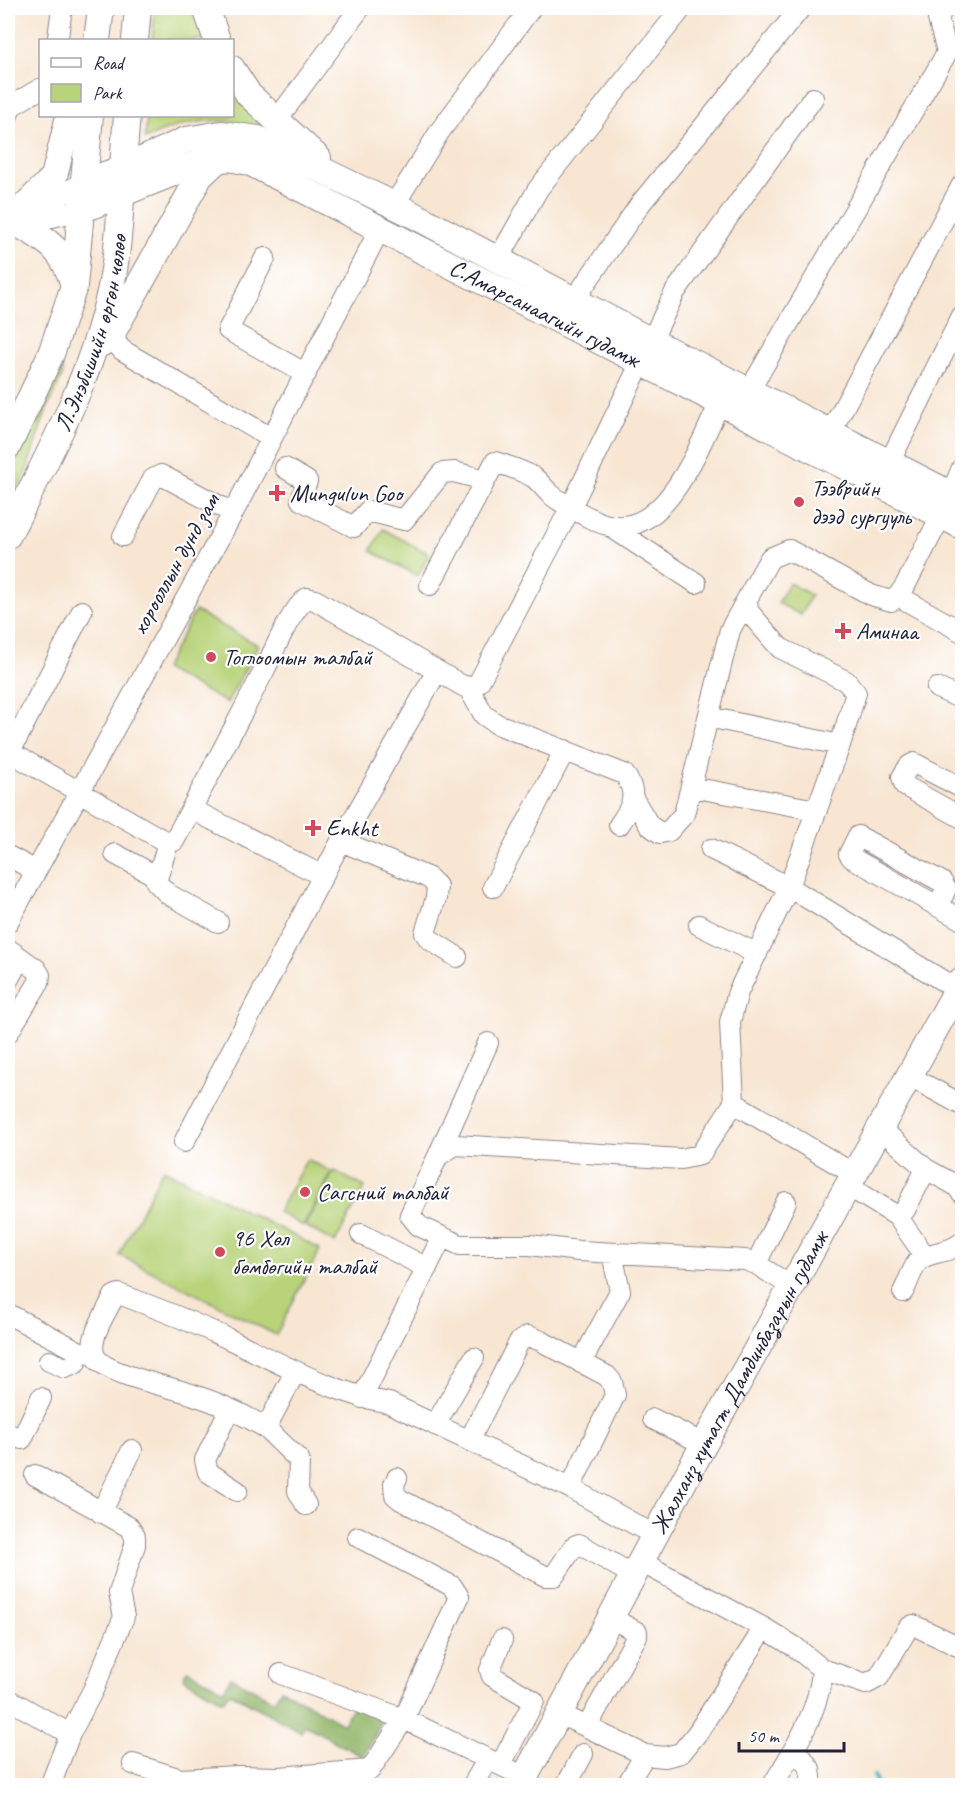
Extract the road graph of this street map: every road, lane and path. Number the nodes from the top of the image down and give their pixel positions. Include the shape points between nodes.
1 (62, 8) edge
2 (100, 8) edge
3 (138, 8) edge
4 (207, 8) edge
5 (360, 8) edge
6 (531, 8) edge
7 (682, 8) edge
8 (943, 8) edge
9 (799, 10) dead end
10 (58, 37) dead end
11 (97, 39) edge
12 (135, 39) edge
13 (217, 39) edge
14 (234, 72) edge
15 (39, 90) edge
16 (813, 98) dead end
17 (8, 115) edge
18 (69, 117) edge
19 (90, 117) edge
20 (127, 117) edge
21 (276, 122) junction
22 (217, 160) junction
23 (122, 169) junction
24 (84, 182) junction
25 (349, 183) junction
26 (963, 185) edge
27 (120, 196) junction
28 (394, 205) junction
29 (81, 210) junction
30 (13, 215) edge
31 (381, 227) junction
32 (265, 258) dead end
33 (498, 260) junction
34 (74, 286) junction
35 (574, 300) junction
36 (963, 316) edge
37 (115, 328) junction
38 (645, 352) junction
39 (51, 354) junction
40 (92, 358) junction
41 (306, 374) junction
42 (749, 391) junction
43 (720, 403) junction
44 (830, 433) junction
45 (271, 438) junction
46 (8, 446) edge
47 (889, 463) junction
48 (285, 468) dead end
49 (963, 468) edge
50 (484, 480) junction
51 (571, 507) junction
52 (954, 509) edge
53 (233, 513) junction
54 (610, 527) junction
55 (8, 535) edge
56 (123, 536) dead end
57 (696, 583) dead end
58 (430, 585) dead end
59 (898, 596) junction
60 (747, 599) junction
61 (82, 611) dead end
62 (963, 632) edge
63 (437, 671) junction
64 (468, 687) junction
65 (936, 687) dead end
66 (963, 699) edge
67 (708, 717) junction
68 (840, 745) junction
69 (565, 750) junction
70 (8, 753) edge
71 (690, 787) junction
72 (963, 788) edge
73 (80, 791) junction
74 (633, 798) junction
75 (191, 809) junction
76 (817, 810) junction
77 (963, 818) edge
78 (619, 825) dead end
79 (341, 841) junction
80 (168, 843) junction
81 (711, 849) dead end
82 (115, 854) dead end
83 (8, 856) edge
84 (36, 871) junction
85 (156, 876) junction
86 (323, 876) junction
87 (493, 887) dead end
88 (789, 887) junction
89 (938, 906) junction
90 (963, 920) edge
91 (8, 922) edge
92 (218, 922) dead end
93 (699, 925) dead end
94 (14, 953) edge
95 (757, 954) junction
96 (457, 957) dead end
97 (8, 980) edge
98 (960, 985) edge
99 (8, 1034) edge
100 (488, 1043) dead end
101 (909, 1076) junction
102 (734, 1103) junction
103 (963, 1105) edge
104 (880, 1128) junction
105 (183, 1142) dead end
106 (438, 1156) junction
107 (926, 1169) junction
108 (851, 1180) junction
109 (960, 1186) edge
110 (786, 1202) dead end
111 (897, 1216) junction
112 (361, 1234) dead end
113 (442, 1237) junction
114 (963, 1242) edge
115 (612, 1253) junction
116 (925, 1256) junction
117 (756, 1264) junction
118 (427, 1268) junction
119 (791, 1287) junction
120 (903, 1292) dead end
121 (8, 1314) edge
122 (474, 1358) dead end
123 (49, 1362) dead end
124 (581, 1362) junction
125 (295, 1372) junction
126 (40, 1398) dead end
127 (362, 1398) junction
128 (229, 1410) junction
129 (653, 1419) dead end
130 (435, 1425) junction
131 (267, 1428) junction
132 (8, 1434) edge
133 (469, 1441) junction
134 (704, 1444) junction
135 (132, 1450) dead end
136 (35, 1475) dead end
137 (397, 1478) dead end
138 (570, 1488) junction
139 (237, 1491) dead end
140 (306, 1505) dead end
141 (101, 1513) junction
142 (654, 1535) junction
143 (358, 1537) dead end
144 (637, 1568) junction
145 (611, 1618) junction
146 (764, 1628) junction
147 (502, 1640) dead end
148 (963, 1648) edge
149 (822, 1669) junction
150 (281, 1674) dead end
151 (8, 1699) edge
152 (560, 1714) junction
153 (404, 1719) junction
154 (587, 1727) junction
155 (70, 1734) junction
156 (795, 1748) junction
157 (583, 1754) dead end
158 (645, 1755) junction
159 (494, 1762) junction
160 (133, 1764) dead end
161 (523, 1781) edge
162 (50, 1785) edge
163 (472, 1785) edge
164 (566, 1785) edge
165 (626, 1785) edge
166 (772, 1785) edge
167 (812, 1785) edge

1 - 10 street
2 - 11 main road
3 - 12 main road
4 - 13 main road
5 - 21 street
6 - 28 street via 440,130
7 - 33 street via 538,189
8 - 42 street via 938,19 945,56
9 - 35 street via 642,203
14 - 21 main road via 249,95
15 - 17 street via 10,106
16 - 38 street via 675,292
18 - 30 main road via 54,177
19 - 24 main road, Л.Энэбишийн өргөн чөлөө
20 - 23 main road, Л.Энэбишийн өргөн чөлөө
21 - 25 main road
22 - 27 main road, С.Амарсанаагийн гудамж via 198,163
22 - 31 main road, С.Амарсанаагийн гудамж via 249,162
22 - 37 main road via 200,176
23 - 24 main road
23 - 25 main road via 186,140 221,134 258,139
23 - 27 main road, Л.Энэбишийн өргөн чөлөө
24 - 29 main road, Л.Энэбишийн өргөн чөлөө
24 - 30 street
25 - 28 main road, С.Амарсанаагийн гудамж
26 - 44 street
27 - 29 main road, С.Амарсанаагийн гудамж
27 - 40 main road, Л.Энэбишийн өргөн чөлөө via 110,290
28 - 33 main road, С.Амарсанаагийн гудамж
29 - 30 street via 48,218
29 - 34 main road, Л.Энэбишийн өргөн чөлөө
30 - 34 main road via 60,253
31 - 38 main road, С.Амарсанаагийн гудамж
31 - 41 street, хорооллын дунд зам
32 - 41 street via 228,330
33 - 35 main road, С.Амарсанаагийн гудамж
34 - 39 main road, Л.Энэбишийн өргөн чөлөө
35 - 38 main road, С.Амарсанаагийн гудамж
36 - 47 street
37 - 40 main road
37 - 45 street via 116,343 122,350
38 - 42 main road, С.Амарсанаагийн гудамж
38 - 43 main road, С.Амарсанаагийн гудамж
38 - 51 street
39 - 40 main road via 70,352
39 - 46 main road, Л.Энэбишийн өргөн чөлөө
40 - 55 main road, Л.Энэбишийн өргөн чөлөө
41 - 45 street, хорооллын дунд зам
42 - 44 main road, С.Амарсанаагийн гудамж
43 - 52 main road, С.Амарсанаагийн гудамж
43 - 54 street via 686,475 670,496 642,521 625,528
44 - 47 main road, С.Амарсанаагийн гудамж
45 - 53 street, хорооллын дунд зам
47 - 52 main road, С.Амарсанаагийн гудамж
48 - 50 street via 307,481 301,500 354,527 368,511 404,520 442,473
49 - 52 street
50 - 51 street via 495,462 534,478
50 - 58 street
51 - 54 street
51 - 64 street via 479,681
52 - 59 street
53 - 56 street via 161,475 153,479
53 - 73 street, хорооллын дунд зам
54 - 57 street
59 - 60 street via 891,601 882,600 786,550 770,558
59 - 62 street
60 - 67 street via 730,630
60 - 68 street via 750,614 775,643 854,689 855,699
61 - 70 street
63 - 64 street
63 - 75 street via 308,598 281,637
63 - 79 street
64 - 69 street via 484,715 497,724
65 - 66 street
67 - 68 street
67 - 71 street
68 - 76 street
69 - 74 street via 624,774 632,785
69 - 87 street
70 - 73 street
71 - 74 street via 684,814 669,831 660,834 649,825
71 - 76 street
72 - 77 street via 915,764 902,777 905,786
73 - 80 street
73 - 84 street, хорооллын дунд зам
74 - 78 street
75 - 80 street via 174,841
75 - 86 street
76 - 88 street
79 - 86 street
79 - 96 street via 429,878 437,886 425,933
80 - 85 street
81 - 88 street
82 - 85 street
83 - 84 street
84 - 91 street, хорооллын дунд зам
85 - 92 street via 160,888
86 - 105 street
88 - 95 street
88 - 98 street
89 - 89 street via 946,889 942,882 858,836 854,840 849,854 852,858
89 - 90 street
93 - 95 street
94 - 97 street
94 - 99 street via 40,975
95 - 102 street via 738,992 730,1022
98 - 101 main road, Жалханз хутагт Дамдинбазарын гудамж
100 - 106 street
101 - 103 street
101 - 104 main road, Жалханз хутагт Дамдинбазарын гудамж
102 - 106 street via 700,1155 681,1159 455,1145
102 - 108 street
104 - 107 street
104 - 108 main road, Жалханз хутагт Дамдинбазарын гудамж
106 - 113 street via 410,1215 419,1226
107 - 109 street
107 - 111 street via 905,1210
108 - 111 street
108 - 119 main road, Жалханз хутагт Дамдинбазарын гудамж
110 - 117 street
111 - 116 street
112 - 118 street
113 - 115 street via 460,1245 530,1245
113 - 118 street
114 - 116 street via 955,1249
115 - 117 street via 745,1260
115 - 124 street via 620,1291
116 - 120 street via 917,1262
117 - 119 street
118 - 127 street
119 - 134 main road, Жалханз хутагт Дамдинбазарын гудамж
121 - 123 street via 80,1352 75,1364 65,1368
122 - 130 street
124 - 133 street via 528,1336 519,1342
124 - 138 street via 607,1376 615,1395
125 - 127 street
125 - 128 street via 145,1304 119,1294 114,1296 93,1342 99,1362 148,1384 190,1393
125 - 131 street
126 - 132 street via 22,1439
127 - 130 street via 389,1403
128 - 131 street
128 - 139 street via 205,1460 208,1472
129 - 134 street
130 - 133 street
131 - 140 street via 299,1460 298,1491
133 - 138 street
134 - 142 main road, Жалханз хутагт Дамдинбазарын гудамж
135 - 141 street
136 - 141 street
137 - 144 street via 395,1495 401,1500 545,1576 554,1576 579,1544
138 - 142 street
141 - 155 street via 129,1527 135,1545 119,1593 124,1617
142 - 144 main road, Жалханз хутагт Дамдинбазарын гудамж
143 - 153 street via 452,1586 459,1597
144 - 145 main road, Жалханз хутагт Дамдинбазарын гудамж
144 - 146 street
145 - 152 main road, Жалханз хутагт Дамдинбазарын гудамж
145 - 154 street via 637,1632 637,1636
146 - 149 street
146 - 158 street via 681,1753 665,1757
147 - 159 street via 490,1670 492,1676 534,1701
148 - 149 street via 913,1625 879,1677 866,1684
149 - 156 street via 821,1689
150 - 153 street
151 - 155 street
152 - 154 street
152 - 161 main road, Жалханз хутагт Дамдинбазарын гудамж
153 - 159 street
153 - 160 street via 370,1770 181,1779
154 - 158 street
155 - 162 street
156 - 166 street
156 - 167 street via 810,1769
157 - 164 street
158 - 165 street
159 - 161 street
159 - 163 street

